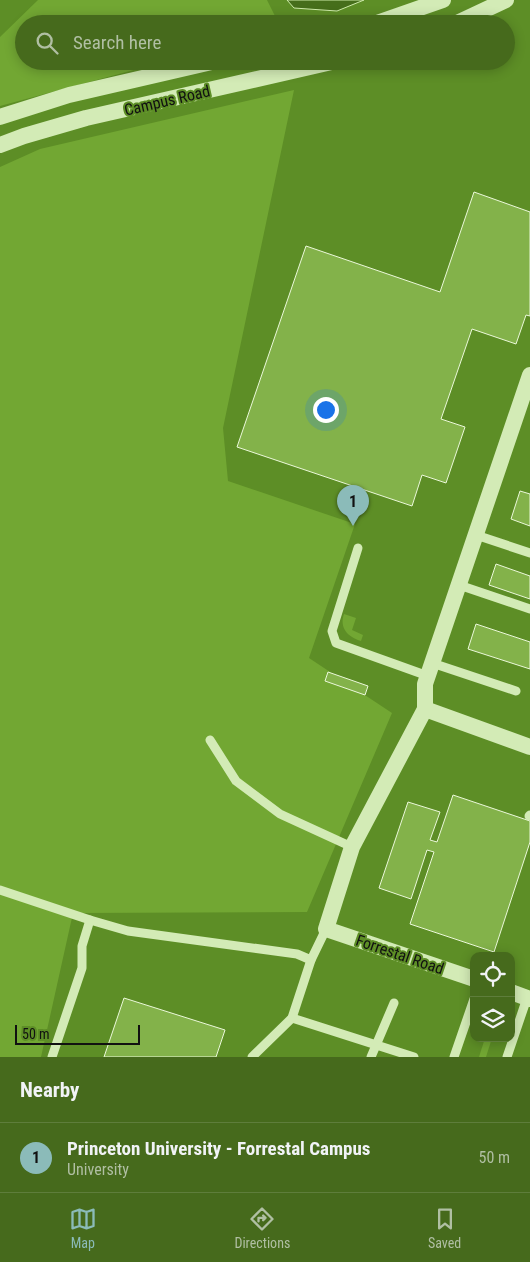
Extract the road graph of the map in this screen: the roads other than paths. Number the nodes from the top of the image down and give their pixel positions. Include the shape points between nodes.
1 (443, 0) edge
2 (506, 0) edge
3 (400, 15) edge
4 (474, 15) edge
5 (177, 70) edge
6 (297, 70) edge
7 (0, 117) edge
8 (0, 145) edge
9 (530, 375) edge
10 (476, 535) junction
11 (358, 548) dead end
12 (530, 554) edge
13 (459, 585) junction
14 (530, 609) edge
15 (430, 669) junction
16 (516, 691) dead end
17 (425, 709) junction
18 (210, 740) dead end
19 (530, 747) edge
20 (352, 847) junction
21 (0, 890) edge
22 (90, 920) junction
23 (326, 929) junction
24 (310, 960) junction
25 (470, 978) edge
26 (515, 993) edge
27 (529, 998) edge
28 (394, 1003) dead end
29 (470, 1011) edge
30 (292, 1018) junction
31 (376, 1045) junction
32 (52, 1057) edge
33 (252, 1057) edge
34 (371, 1057) edge
35 (414, 1057) edge
36 (454, 1057) edge
37 (507, 1057) edge

1 - 3 street
2 - 4 street
5 - 7 street, Campus Road via 69,95
6 - 8 street, Campus Road via 86,118
9 - 10 street
10 - 12 lane
10 - 13 street
11 - 15 lane via 332,631 336,643
13 - 14 lane
13 - 15 street
15 - 16 lane
15 - 17 street via 425,684
17 - 19 street
17 - 20 street
18 - 20 lane via 243,787 280,814
20 - 23 street
21 - 22 lane
22 - 24 lane via 128,931 297,954
22 - 32 lane via 82,946 82,968
23 - 24 lane
23 - 25 street, Forrestal Road
24 - 30 lane
26 - 27 street
27 - 37 lane
28 - 31 lane
29 - 36 lane
30 - 31 lane
30 - 33 lane
31 - 34 lane
31 - 35 lane

